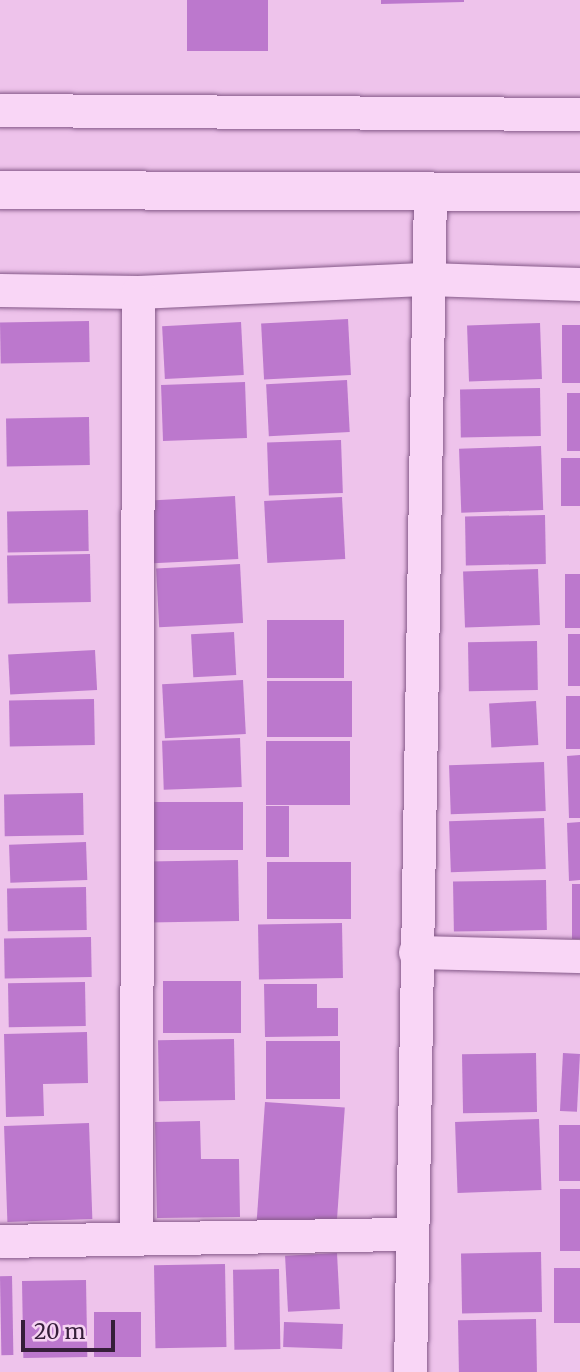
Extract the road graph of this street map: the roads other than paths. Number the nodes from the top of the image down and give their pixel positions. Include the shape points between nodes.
1 (0, 110) edge
2 (580, 114) edge
3 (0, 190) edge
4 (430, 192) junction
5 (580, 192) edge
6 (428, 278) junction
7 (580, 284) edge
8 (0, 290) edge
9 (138, 292) junction
10 (415, 952) junction
11 (580, 956) edge
12 (410, 1234) junction
13 (136, 1236) junction
14 (0, 1241) edge
15 (410, 1372) edge

1 - 2 street
3 - 4 street
4 - 5 street
4 - 6 street
6 - 7 street
6 - 9 street
6 - 10 street
8 - 9 street
9 - 13 street
10 - 11 street
10 - 12 street
12 - 13 street
12 - 15 street
13 - 14 street

